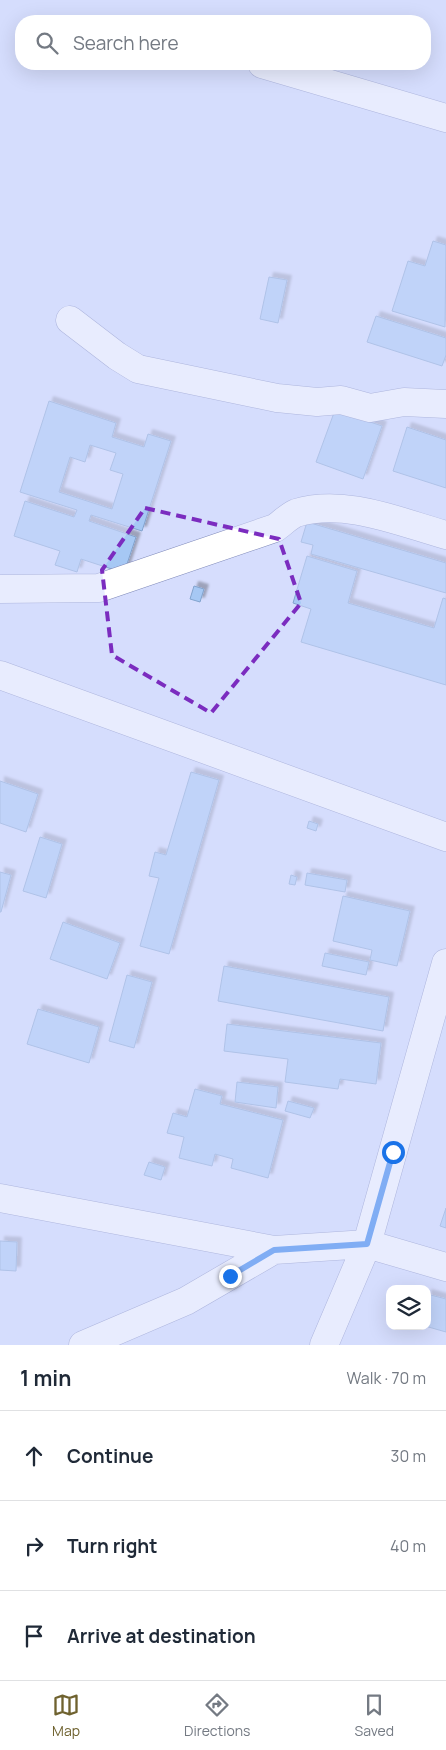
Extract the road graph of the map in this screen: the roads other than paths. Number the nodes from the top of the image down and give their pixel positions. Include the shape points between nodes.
1 (282, 70) edge
2 (446, 118) edge
3 (70, 320) dead end
4 (446, 404) edge
5 (446, 535) edge
6 (0, 589) edge
7 (0, 675) edge
8 (446, 836) edge
9 (446, 962) edge
10 (0, 1198) edge
11 (367, 1244) junction
12 (274, 1250) junction
13 (446, 1267) edge
14 (83, 1345) edge
15 (324, 1345) edge

1 - 2 street
3 - 4 street via 138,369 277,398 317,402 341,400 370,408 404,402
5 - 6 street via 363,511 323,509 295,514 274,528 99,588
7 - 8 street
9 - 11 street
10 - 12 street
11 - 12 street
11 - 13 street
11 - 15 street
12 - 14 street via 186,1302

